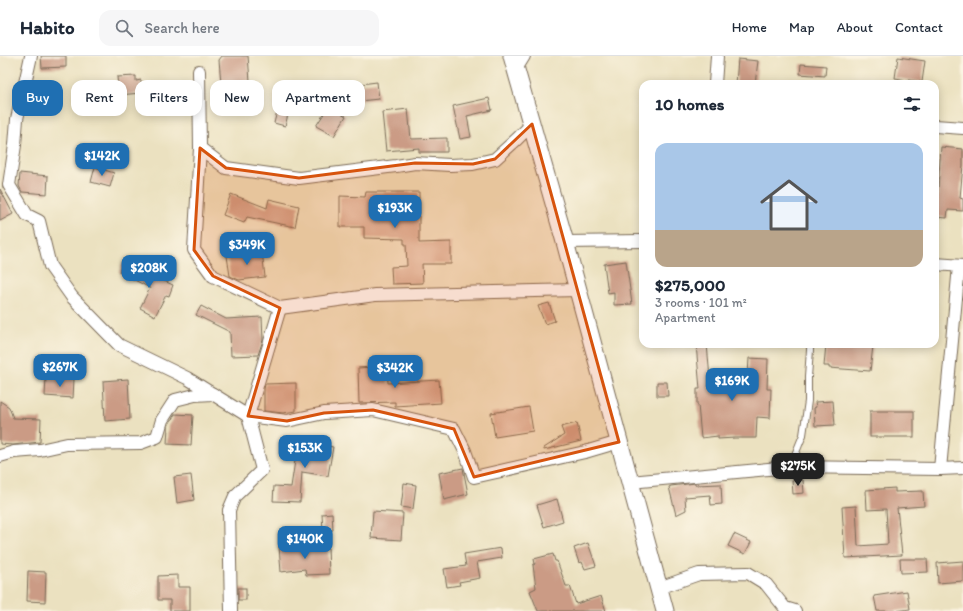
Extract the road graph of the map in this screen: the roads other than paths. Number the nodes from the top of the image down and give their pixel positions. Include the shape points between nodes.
1 (31, 56) edge
2 (717, 56) edge
3 (518, 60) edge
4 (199, 70) dead end
5 (715, 80) edge
6 (532, 124) junction
7 (939, 126) edge
8 (963, 128) edge
9 (200, 148) junction
10 (639, 241) edge
11 (565, 242) junction
12 (939, 264) edge
13 (961, 266) edge
14 (578, 290) junction
15 (280, 308) junction
16 (810, 348) edge
17 (213, 394) junction
18 (248, 416) junction
19 (619, 442) junction
20 (0, 456) edge
21 (790, 467) junction
22 (963, 468) edge
23 (940, 469) junction
24 (630, 482) junction
25 (659, 588) junction
26 (232, 611) edge
27 (665, 611) edge
28 (795, 611) edge

1 - 17 street via 18,119 9,185 27,215 39,221 50,266 72,297 119,345 187,378
2 - 5 street
3 - 6 main road
4 - 9 street
6 - 9 street via 495,159 473,164 450,165 415,162 299,178 226,168
6 - 11 main road
7 - 8 street
9 - 15 street via 194,250 213,276
10 - 11 street
11 - 14 main road
12 - 13 street
13 - 23 street
14 - 15 street via 375,295
14 - 19 main road
15 - 18 street
16 - 21 lane via 808,401 803,435
17 - 18 street
17 - 20 street via 175,400 162,420 157,437 141,443 67,444
18 - 19 street via 287,421 324,413 373,410 454,429 474,477
18 - 26 street via 262,470 235,496 229,510
19 - 24 main road
21 - 23 street
21 - 24 street
22 - 23 street
24 - 25 main road
25 - 27 main road
25 - 28 street via 699,574 748,573 766,584 786,608

